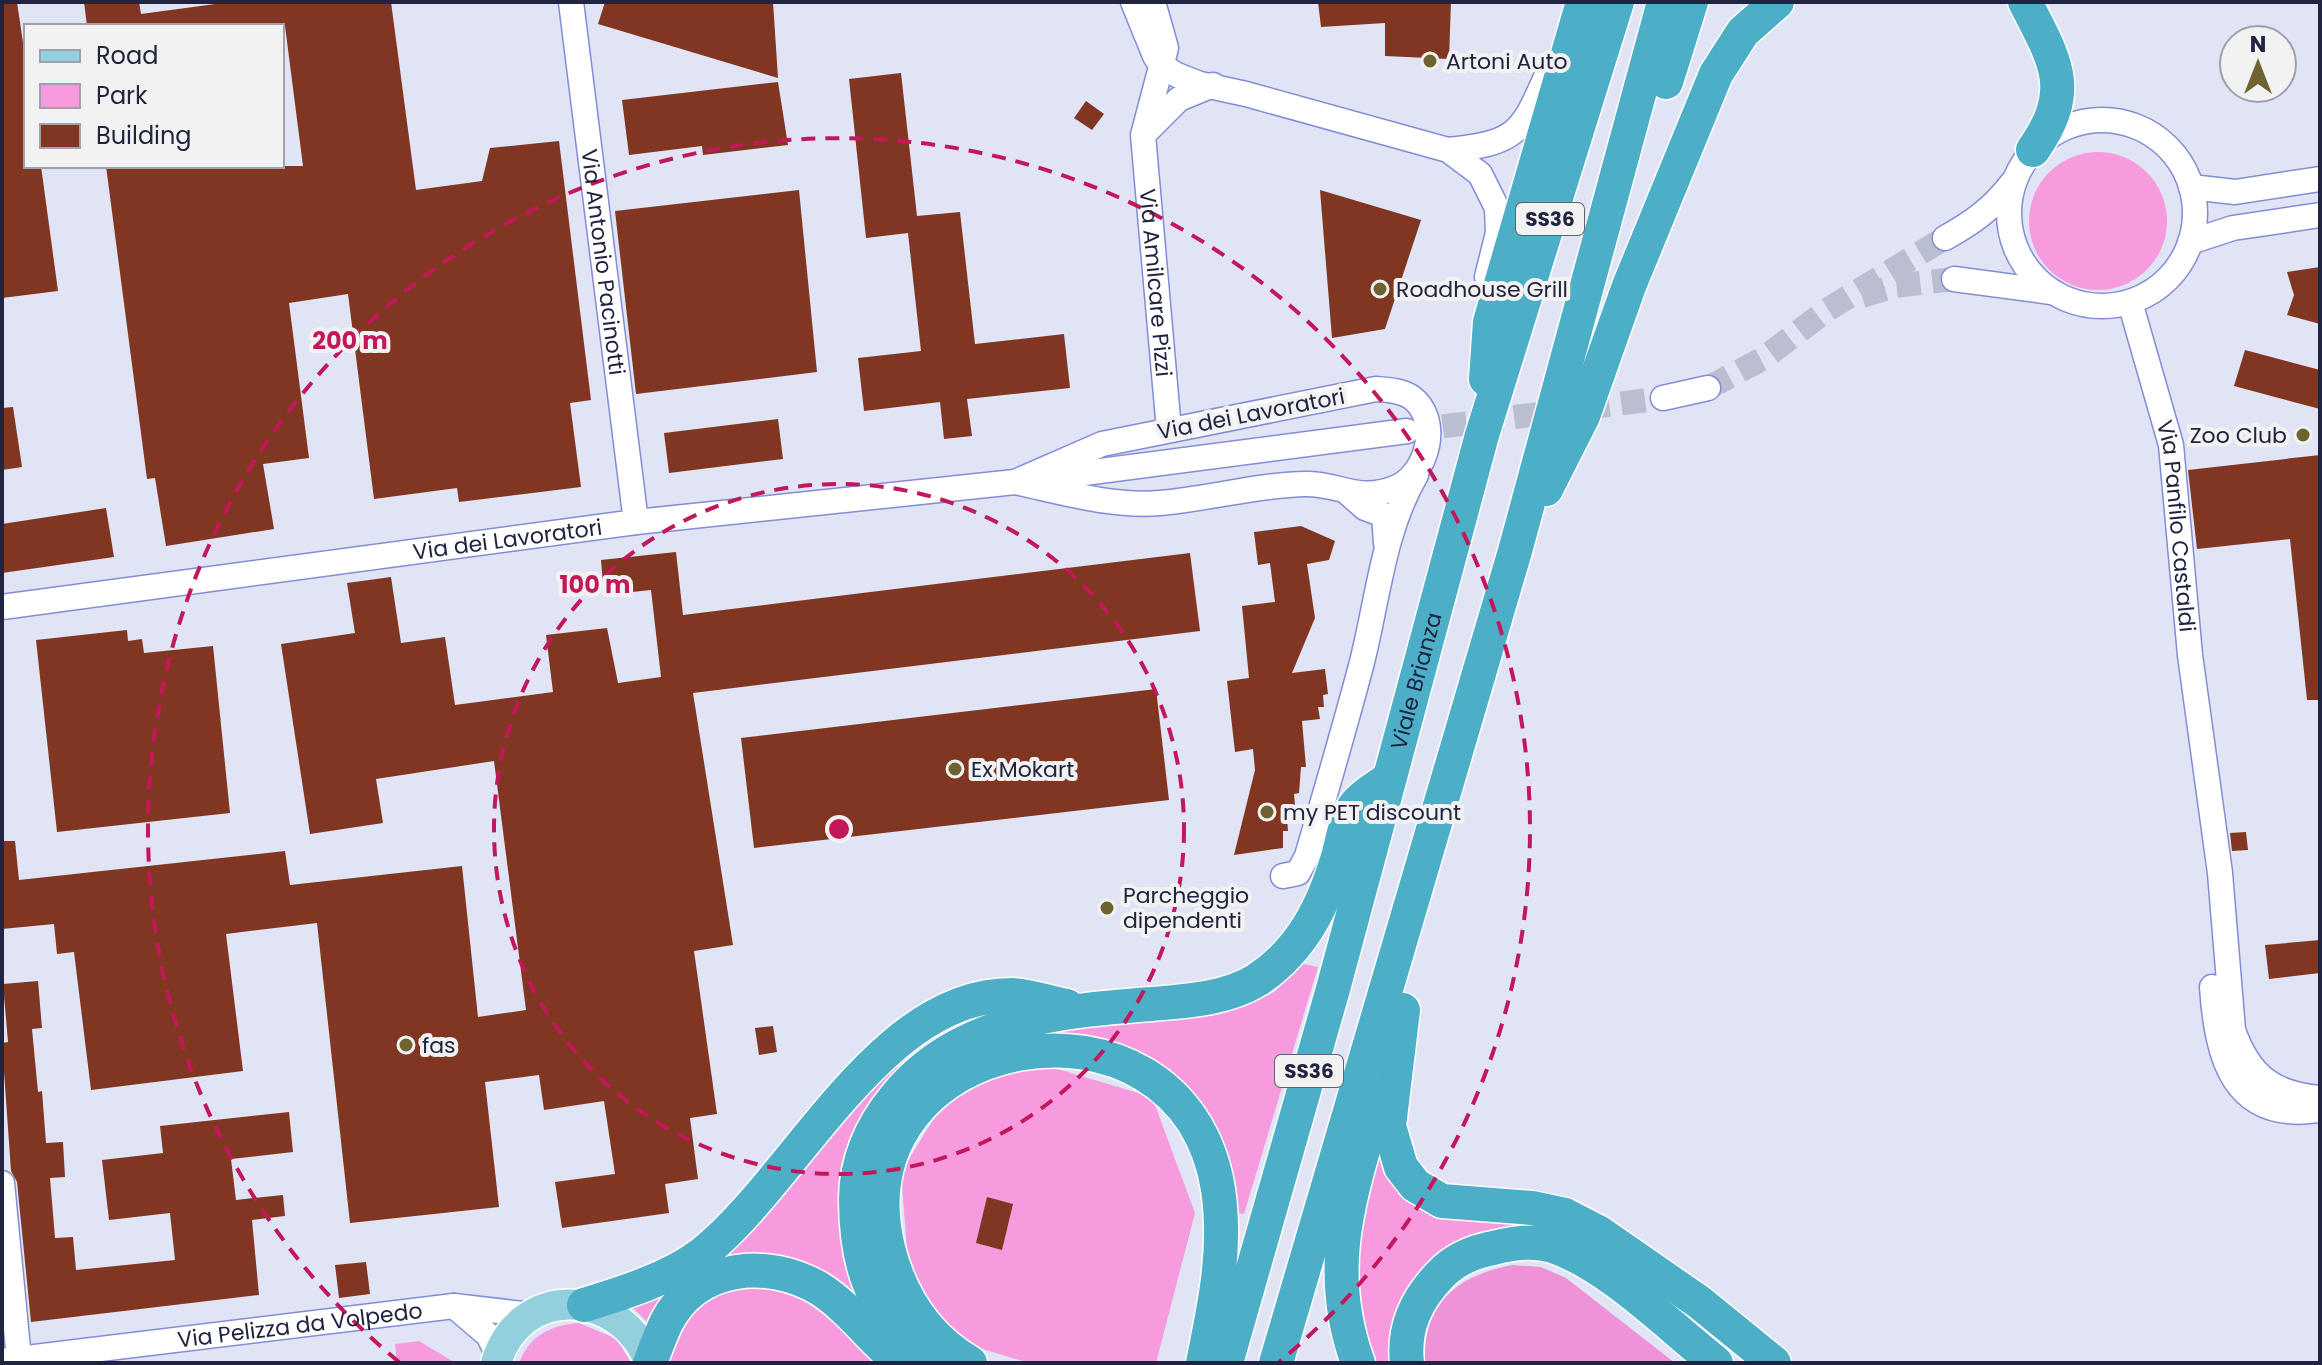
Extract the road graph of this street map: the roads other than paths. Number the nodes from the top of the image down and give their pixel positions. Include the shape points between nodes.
1 (571, 2) edge
2 (1133, 2) edge
3 (1153, 2) edge
4 (1617, 2) edge
5 (1777, 2) edge
6 (2025, 2) edge
7 (1685, 4) edge
8 (1581, 10) edge
9 (1164, 57) junction
10 (1213, 85) junction
11 (1143, 135) junction
12 (1448, 150) junction
13 (2024, 164) junction
14 (2320, 179) edge
15 (2191, 187) junction
16 (2320, 215) edge
17 (1945, 238) tunnel mouth
18 (2190, 242) junction
19 (1954, 279) tunnel mouth
20 (2053, 293) junction
21 (2130, 302) junction
22 (1490, 322) junction
23 (1708, 388) tunnel mouth
24 (1663, 398) tunnel mouth
25 (1169, 430) junction
26 (1407, 431) tunnel mouth
27 (1482, 435) junction
28 (1417, 473) junction
29 (1015, 482) junction
30 (1349, 494) junction
31 (636, 522) junction
32 (1515, 551) junction
33 (1386, 552) junction
34 (2, 607) edge
35 (2202, 757) junction
36 (1388, 779) junction
37 (1283, 876) dead end
38 (1420, 882) junction
39 (1083, 1009) junction
40 (1403, 1010) junction
41 (2320, 1098) edge
42 (2320, 1110) edge
43 (2, 1183) edge
44 (584, 1305) junction
45 (454, 1306) junction
46 (532, 1315) junction
47 (497, 1359) edge
48 (11, 1360) edge
49 (650, 1363) edge
50 (901, 1363) edge
51 (930, 1363) edge
52 (970, 1363) edge
53 (1203, 1363) edge
54 (1226, 1363) edge
55 (1276, 1363) edge
56 (1358, 1363) edge
57 (1407, 1363) edge
58 (1716, 1363) edge
59 (1774, 1363) edge

1 - 31 street, Via Antonio Pacinotti
2 - 9 street via 1148,42
3 - 9 street
4 - 27 highway, Viale Brianza / SS36
5 - 32 highway via 1743,32 1716,74 1624,299 1583,416
6 - 13 highway via 2043,34 2059,100 2053,122
7 - 32 highway, SS36 via 1641,170 1587,278
8 - 12 street via 1516,132 1490,146
8 - 22 highway
9 - 10 street via 1200,84
9 - 11 street, Via Amilcare Pizzi
10 - 11 street via 1179,99
10 - 12 street
11 - 25 street, Via Amilcare Pizzi
12 - 22 street via 1480,174 1497,208 1498,233 1483,294
13 - 15 street via 2055,133 2078,124 2123,123 2166,146
13 - 17 street via 1996,205
13 - 20 street via 2009,208 2012,240 2030,272
14 - 15 street via 2235,192
15 - 18 street via 2195,210
16 - 18 street via 2233,228
18 - 21 street via 2169,277
19 - 20 street
20 - 21 street via 2083,304
21 - 35 street, Via Panfilo Castaldi via 2171,445
22 - 27 highway
23 - 24 street
25 - 28 street, Via dei Lavoratori via 1350,393 1399,391 1426,417 1428,450
25 - 29 street, Via dei Lavoratori via 1102,444
26 - 29 street, Via dei Lavoratori
27 - 36 highway, Viale Brianza / SS36
28 - 30 street, Via dei Lavoratori via 1397,487
28 - 33 street, Via dei Lavoratori via 1401,502
29 - 30 street, Via dei Lavoratori via 1095,499 1157,503 1308,484
29 - 31 street, Via dei Lavoratori
30 - 33 street, Via dei Lavoratori via 1384,515
31 - 34 street, Via dei Lavoratori
32 - 38 highway, SS36
33 - 37 street, Via dei Lavoratori via 1362,661 1307,856 1298,873
35 - 41 street, Via Panfilo Castaldi via 2220,873 2236,1040 2274,1089
35 - 42 street, Via Panfilo Castaldi via 2204,875 2220,1054 2244,1091 2269,1106 2299,1113
36 - 39 highway via 1352,809 1330,885 1304,935 1285,958 1254,981 1206,999
36 - 54 highway, Viale Brianza / SS36
38 - 40 highway via 1416,965
38 - 55 highway, SS36
39 - 44 highway via 1013,995 940,1012 877,1061 732,1228 699,1256 648,1283
39 - 51 highway via 1023,1021 965,1039 941,1053 902,1088 871,1133 856,1188 864,1271 895,1332
40 - 56 highway via 1341,1243 1343,1310
40 - 59 highway via 1389,1126 1401,1167 1415,1185 1442,1201 1565,1215 1699,1302
43 - 48 street
44 - 46 main road via 547,1308
44 - 49 main road via 626,1324
45 - 46 street, Via Pelizza da Volpedo
45 - 47 street, Via Pelizza da Volpedo via 488,1335
45 - 48 street, Via Pelizza da Volpedo
46 - 47 main road via 511,1334
49 - 50 highway via 680,1304 713,1278 749,1268 780,1272 821,1290
52 - 53 highway via 924,1325 900,1287 884,1232 891,1159 913,1116 950,1079 1020,1050 1066,1049 1111,1058 1146,1076 1182,1110 1209,1156 1222,1246
57 - 58 highway via 1412,1316 1425,1291 1450,1265 1477,1251 1515,1243 1550,1245 1578,1256

